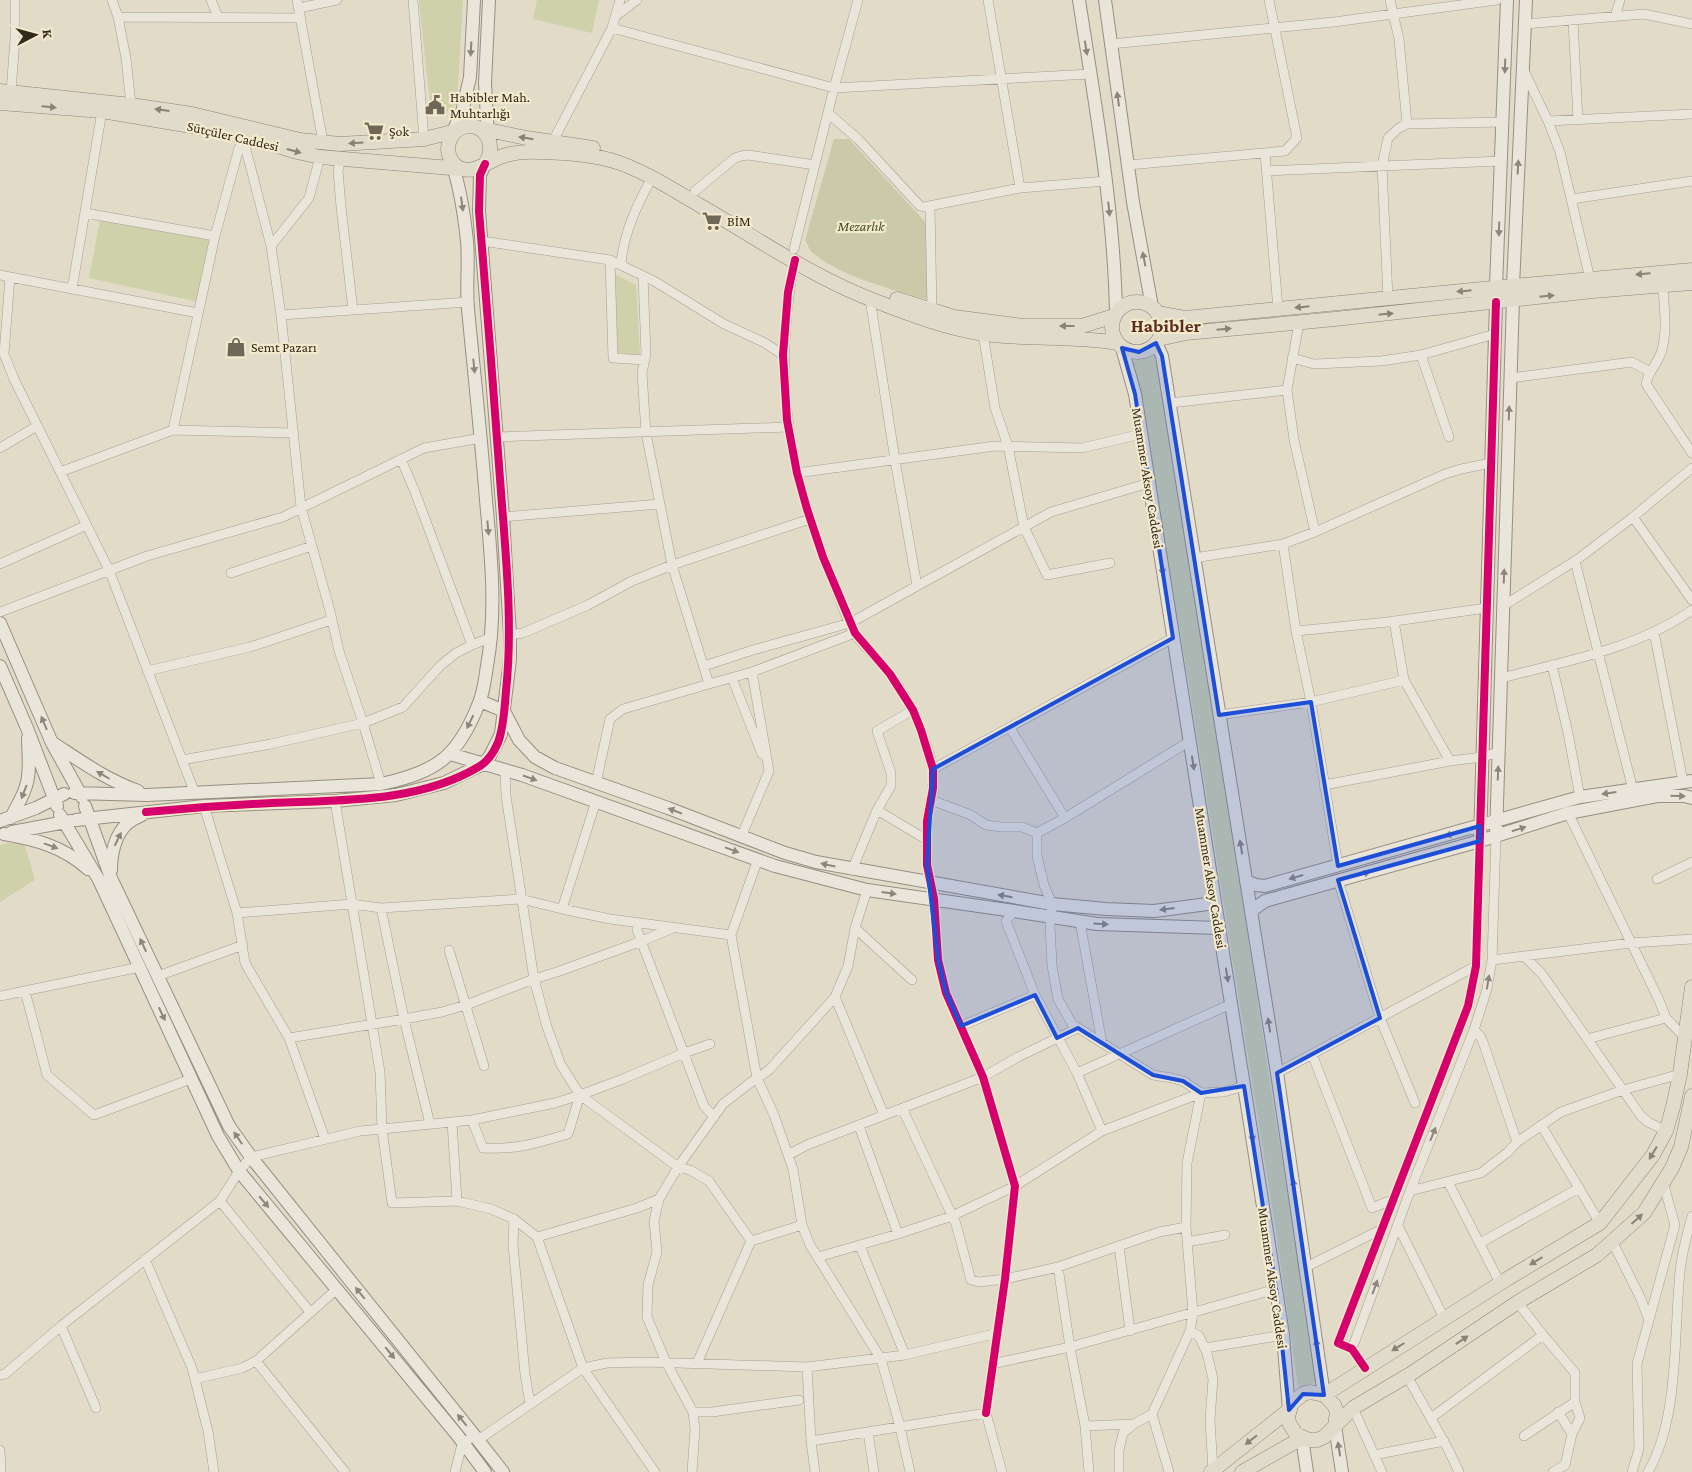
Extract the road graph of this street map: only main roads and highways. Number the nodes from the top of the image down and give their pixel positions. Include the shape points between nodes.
1 (5, 91) edge
2 (0, 103) edge
3 (484, 132) junction
4 (454, 133) junction
5 (485, 164) junction
6 (456, 165) junction
7 (794, 255) junction
8 (1692, 270) edge
9 (1692, 284) edge
10 (1155, 310) junction
11 (1115, 315) junction
12 (1157, 341) junction
13 (1120, 345) junction
14 (1692, 987) edge
15 (1692, 1096) edge
16 (1691, 1110) edge
17 (1324, 1394) junction
18 (1289, 1410) junction
19 (1335, 1426) junction
20 (1302, 1438) junction
21 (1212, 1471) edge
22 (1242, 1472) edge

4 -> 1 main road, Sütçüler Caddesi via 424,140 340,144 300,140 192,114
2 -> 6 main road, Sütçüler Caddesi via 102,111 320,157
3 - 4 main road via 470,126
3 - 5 main road via 491,151
7 -> 3 main road via 695,191 622,154 578,144
4 - 6 main road via 448,143
5 - 6 main road via 472,170
5 - 7 main road via 527,151 576,154 619,163
11 -> 7 main road via 1082,326 1023,326 954,317 881,293
7 - 13 main road via 834,283 948,326 983,334 1098,340
8 -> 10 main road via 1185,318
12 -> 9 main road via 1186,333
10 - 11 main road via 1146,304 1131,303
10 - 12 main road via 1162,326
11 - 13 main road via 1112,330
12 - 13 main road via 1151,348 1139,352
14 -> 17 main road via 1680,1074 1666,1130 1653,1155 1600,1223
15 - 16 main road
19 -> 16 main road via 1353,1408 1597,1255 1644,1213 1672,1168
17 - 18 main road via 1303,1394
17 - 19 main road via 1337,1412
18 - 20 main road via 1292,1429
18 -> 21 main road
19 - 20 main road via 1317,1440
20 - 22 main road

